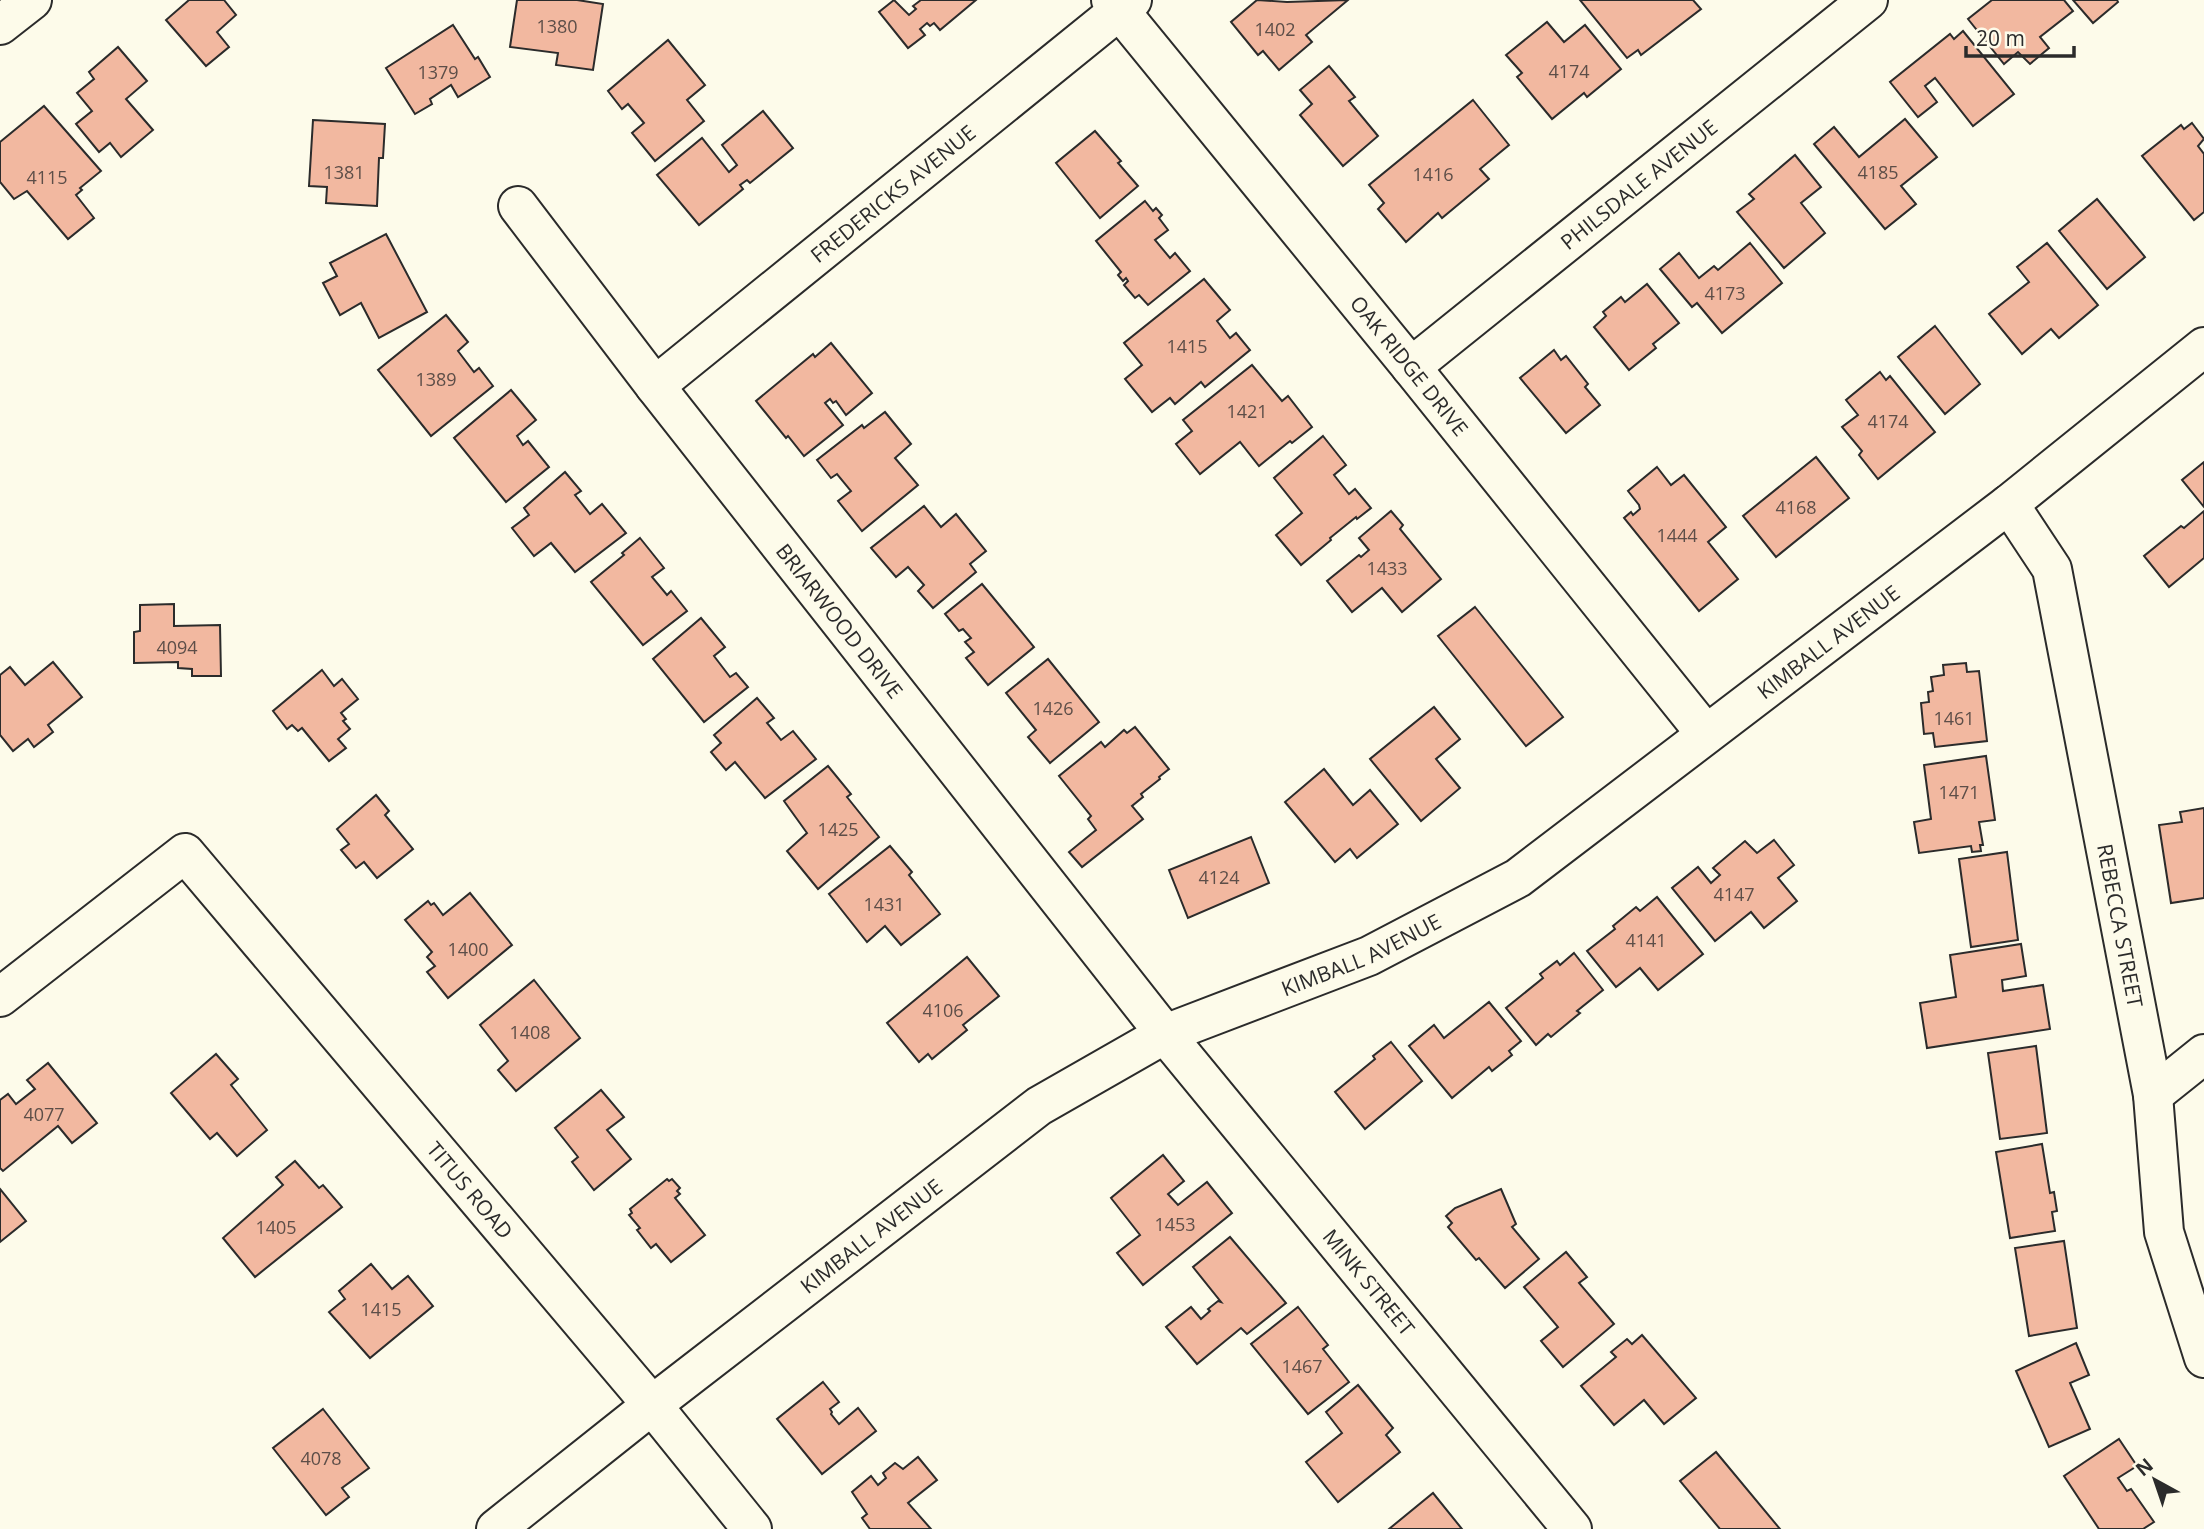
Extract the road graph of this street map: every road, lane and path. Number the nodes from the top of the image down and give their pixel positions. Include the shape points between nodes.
1 (32, 0) edge
2 (1868, 0) edge
3 (1121, 3) edge
4 (0, 25) edge
5 (518, 206) dead end
6 (2204, 347) edge
7 (1410, 367) junction
8 (655, 386) junction
9 (2009, 504) junction
10 (1706, 734) junction
11 (0, 997) edge
12 (1165, 1034) junction
13 (2204, 1054) edge
14 (2153, 1095) junction
15 (2204, 1359) edge
16 (652, 1405) junction
17 (496, 1529) edge
18 (752, 1529) edge
19 (1572, 1529) edge

1 - 4 street
2 - 7 street, PHILSDALE AVENUE
3 - 7 street, OAK RIDGE DRIVE
3 - 8 street, FREDERICKS AVENUE
5 - 8 street, BRIARWOOD DRIVE
6 - 9 street, KIMBALL AVENUE
7 - 10 street, OAK RIDGE DRIVE
8 - 12 street, BRIARWOOD DRIVE
9 - 10 street, KIMBALL AVENUE
9 - 14 street, REBECCA STREET via 2052,569
10 - 12 street, KIMBALL AVENUE via 1518,878 1369,956
11 - 16 street, TITUS ROAD via 185,853
12 - 16 street, KIMBALL AVENUE via 1039,1106
12 - 19 street, MINK STREET
13 - 14 street
14 - 15 street, REBECCA STREET via 2164,1232
16 - 17 street, KIMBALL AVENUE
16 - 18 street, TITUS ROAD

